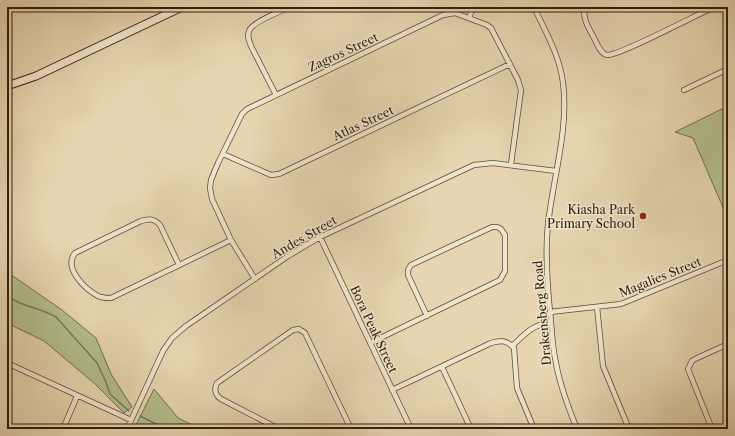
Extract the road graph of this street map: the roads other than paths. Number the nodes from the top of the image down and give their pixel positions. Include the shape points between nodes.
1 (182, 7) edge
2 (291, 7) edge
3 (473, 7) edge
4 (534, 7) edge
5 (585, 7) edge
6 (698, 7) edge
7 (714, 7) edge
8 (701, 13) junction
9 (469, 18) junction
10 (510, 64) junction
11 (728, 69) edge
12 (7, 86) edge
13 (684, 90) dead end
14 (276, 95) junction
15 (223, 154) junction
16 (511, 164) junction
17 (556, 171) junction
18 (320, 237) junction
19 (231, 240) junction
20 (728, 260) edge
21 (179, 265) junction
22 (255, 279) junction
23 (598, 307) junction
24 (550, 312) junction
25 (426, 316) junction
26 (551, 322) junction
27 (370, 343) junction
28 (728, 344) edge
29 (512, 346) junction
30 (7, 363) edge
31 (442, 367) junction
32 (392, 390) junction
33 (77, 396) junction
34 (131, 420) junction
35 (7, 425) edge
36 (16, 429) edge
37 (62, 429) edge
38 (128, 429) edge
39 (279, 429) edge
40 (351, 429) edge
41 (411, 429) edge
42 (471, 429) edge
43 (534, 429) edge
44 (577, 429) edge
45 (629, 429) edge
46 (712, 429) edge

1 - 12 street via 36,76
2 - 14 street via 253,25 248,32 251,46
3 - 9 street
4 - 17 street, Drakensberg Road via 556,55 563,81 565,105
5 - 8 street via 583,12 588,26 600,49 607,55 640,43
6 - 8 street
7 - 8 street
9 - 10 street, Zagros Street via 491,28
9 - 14 street, Zagros Street via 453,13 443,15
10 - 15 street, Atlas Street via 279,174 271,175
10 - 16 street, Zagros Street via 521,90
11 - 13 street
14 - 15 street, Zagros Street via 243,112
15 - 19 street, Zagros Street via 210,188 212,199
16 - 17 street, Andes Street
16 - 18 street, Andes Street via 487,163 468,167
17 - 24 street, Drakensberg Road via 546,248
18 - 22 street, Andes Street
18 - 27 street, Bora Peak Street
19 - 21 street
19 - 22 street, Zagros Street
20 - 23 street, Magalies Street via 630,301
21 - 21 street via 107,298 99,297 76,278 71,260 75,253 150,218 160,225
22 - 34 street, Andes Street via 172,338
23 - 24 street, Magalies Street
23 - 45 street via 603,366
24 - 26 street, Drakensberg Road
25 - 25 street via 500,280 505,271 505,235 501,229 492,227 411,265 408,275
25 - 27 street
26 - 29 street via 533,328
26 - 44 street, Drakensberg Road via 555,362 563,393
27 - 32 street, Bora Peak Street
28 - 46 street via 694,359 688,369
29 - 31 street via 498,341
29 - 43 street via 517,388
30 - 33 street
31 - 32 street
31 - 42 street
32 - 41 street, Bora Peak Street
33 - 34 street
33 - 37 street
34 - 38 street, Andes Street
35 - 36 street
39 - 40 street via 221,400 216,394 215,387 293,330 299,329 305,333

